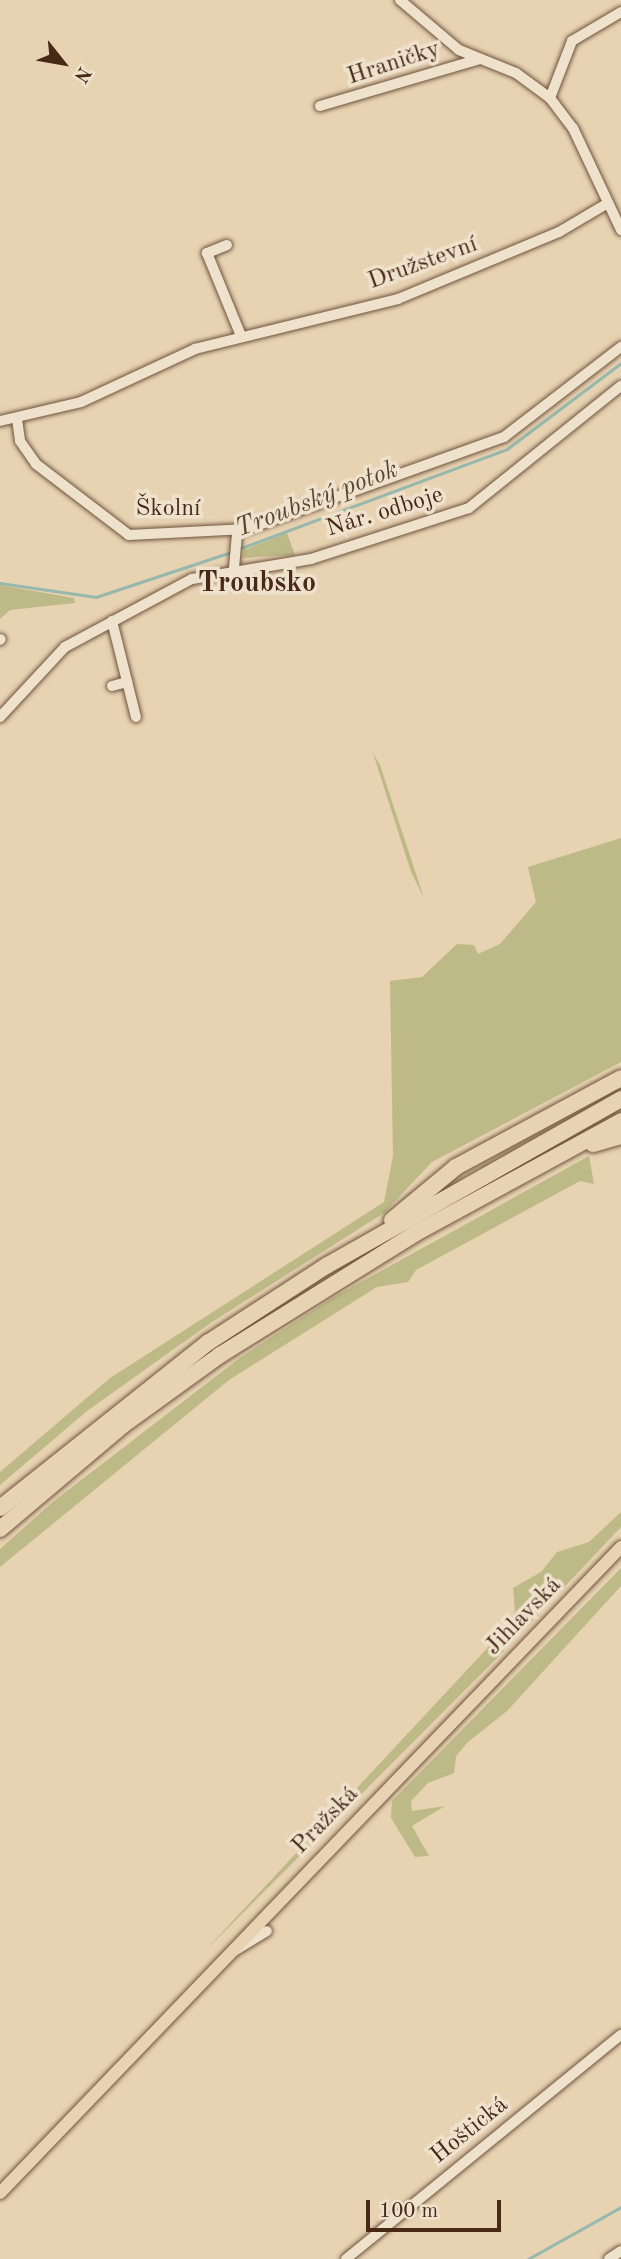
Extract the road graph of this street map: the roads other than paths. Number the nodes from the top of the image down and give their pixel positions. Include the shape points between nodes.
1 (400, 0) edge
2 (621, 12) edge
3 (480, 59) junction
4 (550, 98) junction
5 (320, 106) dead end
6 (608, 203) junction
7 (621, 230) edge
8 (227, 245) dead end
9 (241, 336) junction
10 (621, 347) edge
11 (621, 386) edge
12 (17, 419) junction
13 (0, 421) edge
14 (237, 530) junction
15 (234, 568) junction
16 (112, 621) junction
17 (127, 682) junction
18 (112, 686) dead end
19 (0, 717) edge
20 (136, 718) dead end
21 (621, 1078) edge
22 (621, 1099) edge
23 (621, 1121) edge
24 (621, 1136) edge
25 (570, 1150) junction
26 (326, 1266) junction
27 (0, 1508) edge
28 (0, 1529) edge
29 (621, 1547) edge
30 (456, 1717) joint
31 (267, 1931) dead end
32 (225, 1954) junction
33 (621, 2035) edge
34 (0, 2193) edge
35 (621, 2251) edge
36 (346, 2259) edge
37 (609, 2259) edge

1 - 3 street
2 - 4 street via 572,41
3 - 4 street via 516,72
3 - 5 street, Hraničky
4 - 6 street via 573,128
6 - 7 street
6 - 9 street, Družstevní via 559,232 398,299
8 - 9 street via 208,253
9 - 12 street, Družstevní via 195,349 81,402
10 - 14 street, Školní via 504,437
11 - 15 street, Nár. odboje via 469,508 311,559
12 - 13 street, Družstevní
12 - 14 street, Školní via 20,440 36,464 129,535
14 - 15 street
15 - 16 street, Nár. odboje via 192,579
16 - 17 street
16 - 19 street, Nár. odboje via 45,663
17 - 18 street
17 - 20 street
21 - 26 highway via 456,1167
22 - 26 highway
23 - 25 highway
24 - 25 highway
25 - 28 highway via 416,1233 220,1355 123,1424
26 - 27 highway via 164,1374
29 - 30 main road, Jihlavská
30 - 32 main road, Pražská
31 - 32 street, Pražská
32 - 34 main road, Pražská
33 - 36 street, Hoštická
35 - 37 street

